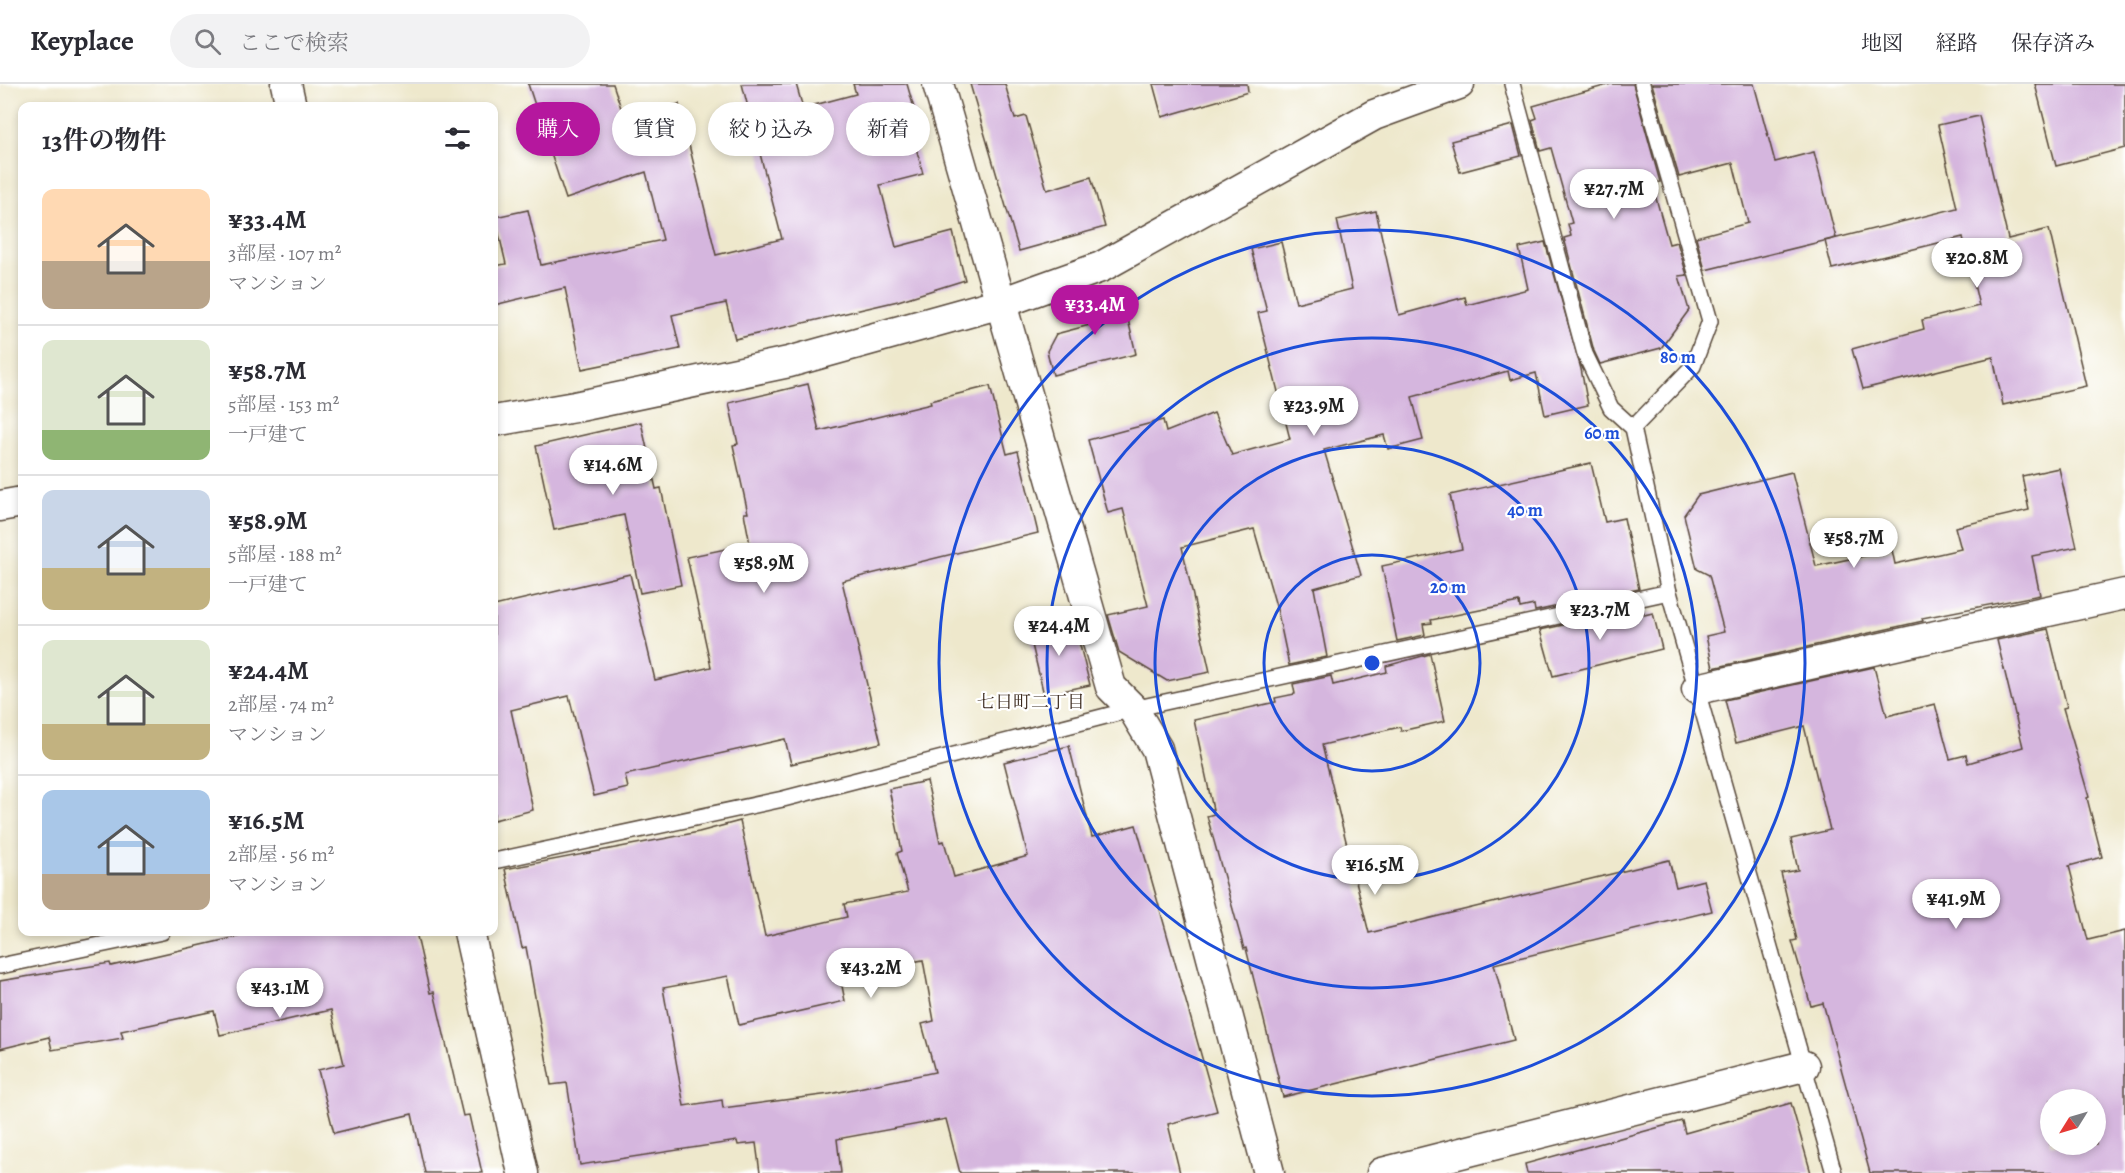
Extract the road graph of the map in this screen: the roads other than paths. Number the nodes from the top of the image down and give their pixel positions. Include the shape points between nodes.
1 (286, 84) edge
2 (938, 84) edge
3 (1459, 84) edge
4 (1512, 84) edge
5 (1642, 84) edge
6 (290, 102) edge
7 (1001, 303) junction
8 (498, 420) edge
9 (1633, 428) junction
10 (18, 503) edge
11 (0, 506) edge
12 (1669, 592) junction
13 (2125, 594) edge
14 (1697, 689) junction
15 (1133, 709) junction
16 (498, 860) edge
17 (143, 936) edge
18 (470, 936) edge
19 (0, 966) edge
20 (1804, 1066) junction
21 (523, 1173) edge
22 (1269, 1173) edge
23 (1382, 1173) edge
24 (1834, 1173) edge

1 - 6 street
2 - 7 street
3 - 7 street via 1374,115 1101,267
4 - 9 lane via 1585,354 1611,408
5 - 9 lane via 1710,321 1692,366
7 - 8 street via 789,362
7 - 15 street via 1111,687
9 - 12 lane
10 - 11 street
12 - 14 lane
12 - 15 lane
13 - 14 street
14 - 20 lane
15 - 16 lane via 783,799
15 - 22 street via 1157,749
17 - 19 lane
18 - 21 street
20 - 23 street
20 - 24 lane

